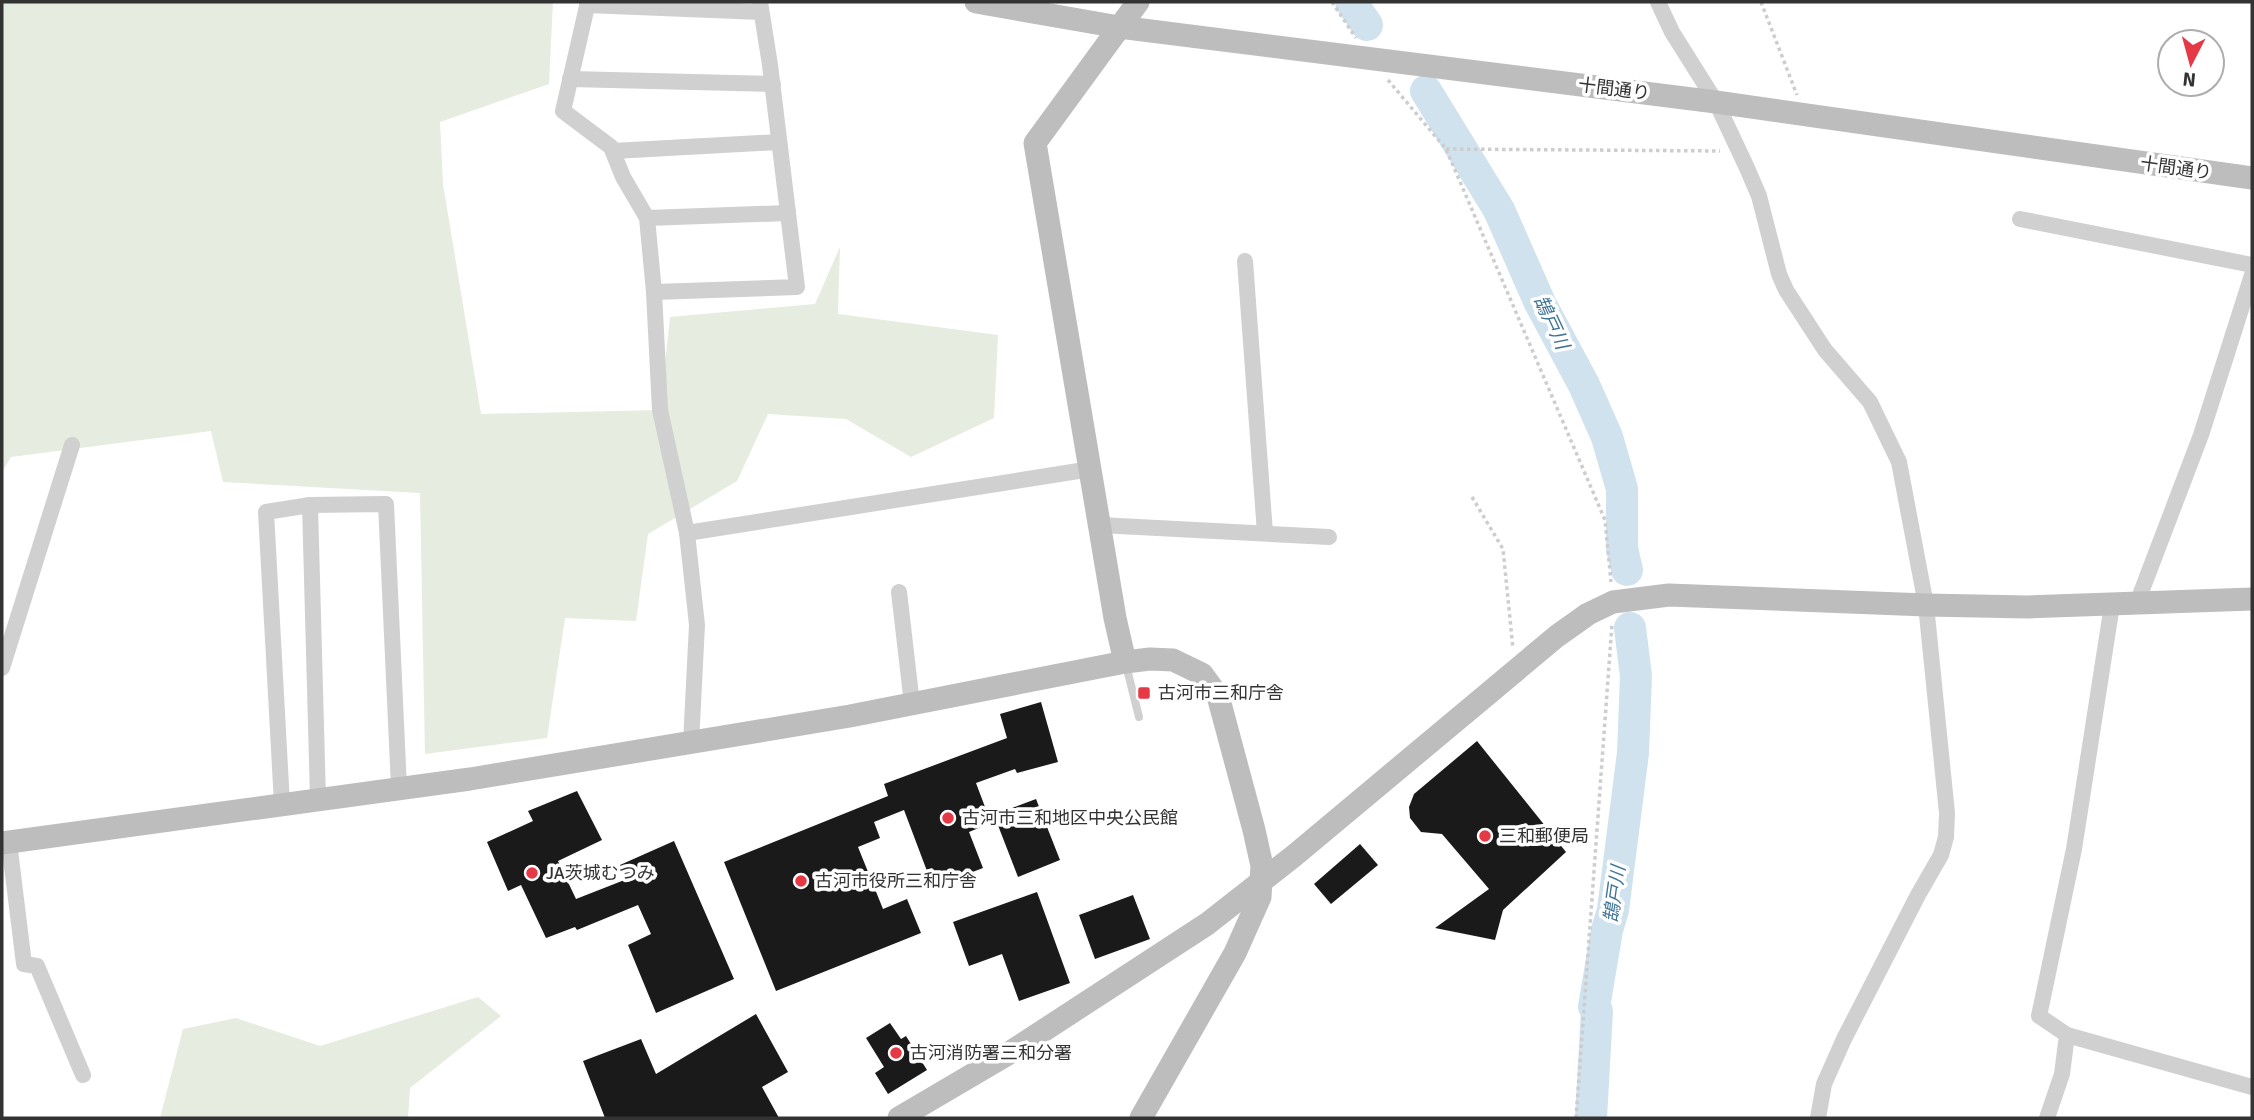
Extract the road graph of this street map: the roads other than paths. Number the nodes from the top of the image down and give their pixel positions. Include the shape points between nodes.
1 (1138, 2) edge
2 (1658, 2) edge
3 (588, 3) edge
4 (987, 3) edge
5 (760, 7) edge
6 (1119, 27) junction
7 (570, 79) junction
8 (773, 84) junction
9 (1716, 102) junction
10 (779, 142) junction
11 (613, 151) junction
12 (2252, 178) edge
13 (788, 213) junction
14 (647, 218) junction
15 (2020, 219) dead end
16 (1245, 261) dead end
17 (2252, 265) edge
18 (2252, 275) edge
19 (654, 292) junction
20 (72, 445) dead end
21 (1091, 469) junction
22 (310, 505) junction
23 (1100, 525) junction
24 (687, 533) junction
25 (1265, 533) junction
26 (1329, 537) dead end
27 (899, 592) dead end
28 (2252, 599) edge
29 (2137, 603) junction
30 (2112, 605) junction
31 (1926, 606) junction
32 (5, 644) edge
33 (1125, 662) junction
34 (2, 668) edge
35 (912, 704) junction
36 (1139, 717) dead end
37 (691, 743) junction
38 (399, 788) junction
39 (318, 799) junction
40 (282, 804) junction
41 (5, 843) edge
42 (1262, 881) junction
43 (2067, 1035) junction
44 (83, 1075) dead end
45 (2252, 1087) edge
46 (899, 1118) edge
47 (1141, 1118) edge
48 (1818, 1118) edge
49 (2047, 1118) edge

1 - 6 street
2 - 9 street
3 - 5 street
3 - 7 street
4 - 6 street, 十間通り
5 - 8 street
6 - 9 street, 十間通り
6 - 21 street via 1035,143
7 - 8 street
7 - 11 street via 563,111
8 - 10 street
9 - 12 street, 十間通り
9 - 31 street via 1759,196 1786,290 1825,350 1870,402 1899,462
10 - 11 street
10 - 13 street
11 - 14 street
13 - 14 street
13 - 19 street via 797,287
14 - 19 street
15 - 17 street
16 - 25 street
18 - 29 street via 2201,435
19 - 24 street via 660,410
20 - 32 street
21 - 23 street
21 - 24 street
22 - 38 street via 386,504
22 - 39 street
22 - 40 street via 266,512
23 - 25 street
23 - 33 street
24 - 37 street via 697,625
25 - 26 street
27 - 35 street
28 - 29 street
29 - 30 street
30 - 31 street
30 - 43 street via 2074,849 2039,1016
31 - 42 street via 1669,595 1613,602 1558,636
31 - 48 street via 1946,837 1941,855 1844,1039 1824,1084
32 - 34 street
33 - 35 street
33 - 36 lane
33 - 42 street via 1172,660 1202,674 1218,696 1254,830
35 - 37 street
37 - 38 street
38 - 39 street
39 - 40 street
40 - 41 street
41 - 44 street via 24,964 37,966
42 - 46 street via 1207,924 1006,1055
42 - 47 street via 1260,897 1235,953
43 - 45 street
43 - 49 street via 2062,1074

